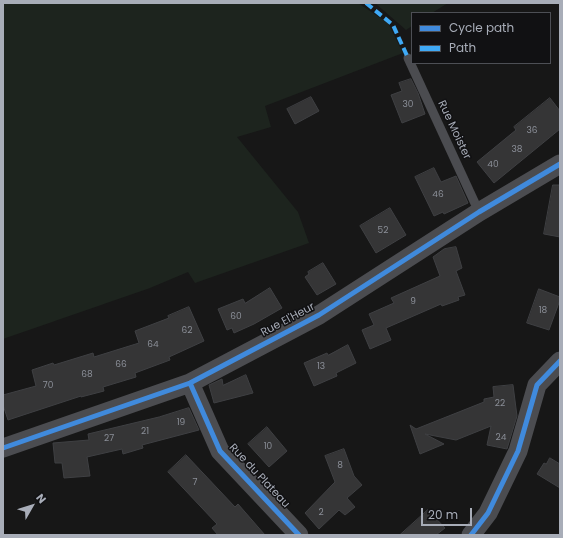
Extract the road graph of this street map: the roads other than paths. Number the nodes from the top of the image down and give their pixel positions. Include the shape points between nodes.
1 (408, 58) dead end
2 (560, 164) edge
3 (479, 212) junction
4 (560, 361) edge
5 (190, 384) junction
6 (3, 448) edge
7 (299, 535) edge
8 (471, 535) edge

1 - 3 lane, Rue Moister
2 - 3 street, Rue El'Heur
3 - 5 street, Rue El'Heur via 319,315
4 - 8 street via 537,385 518,451 488,513
5 - 6 street, Rue El'Heur
5 - 7 street, Rue du Plateau via 220,451

